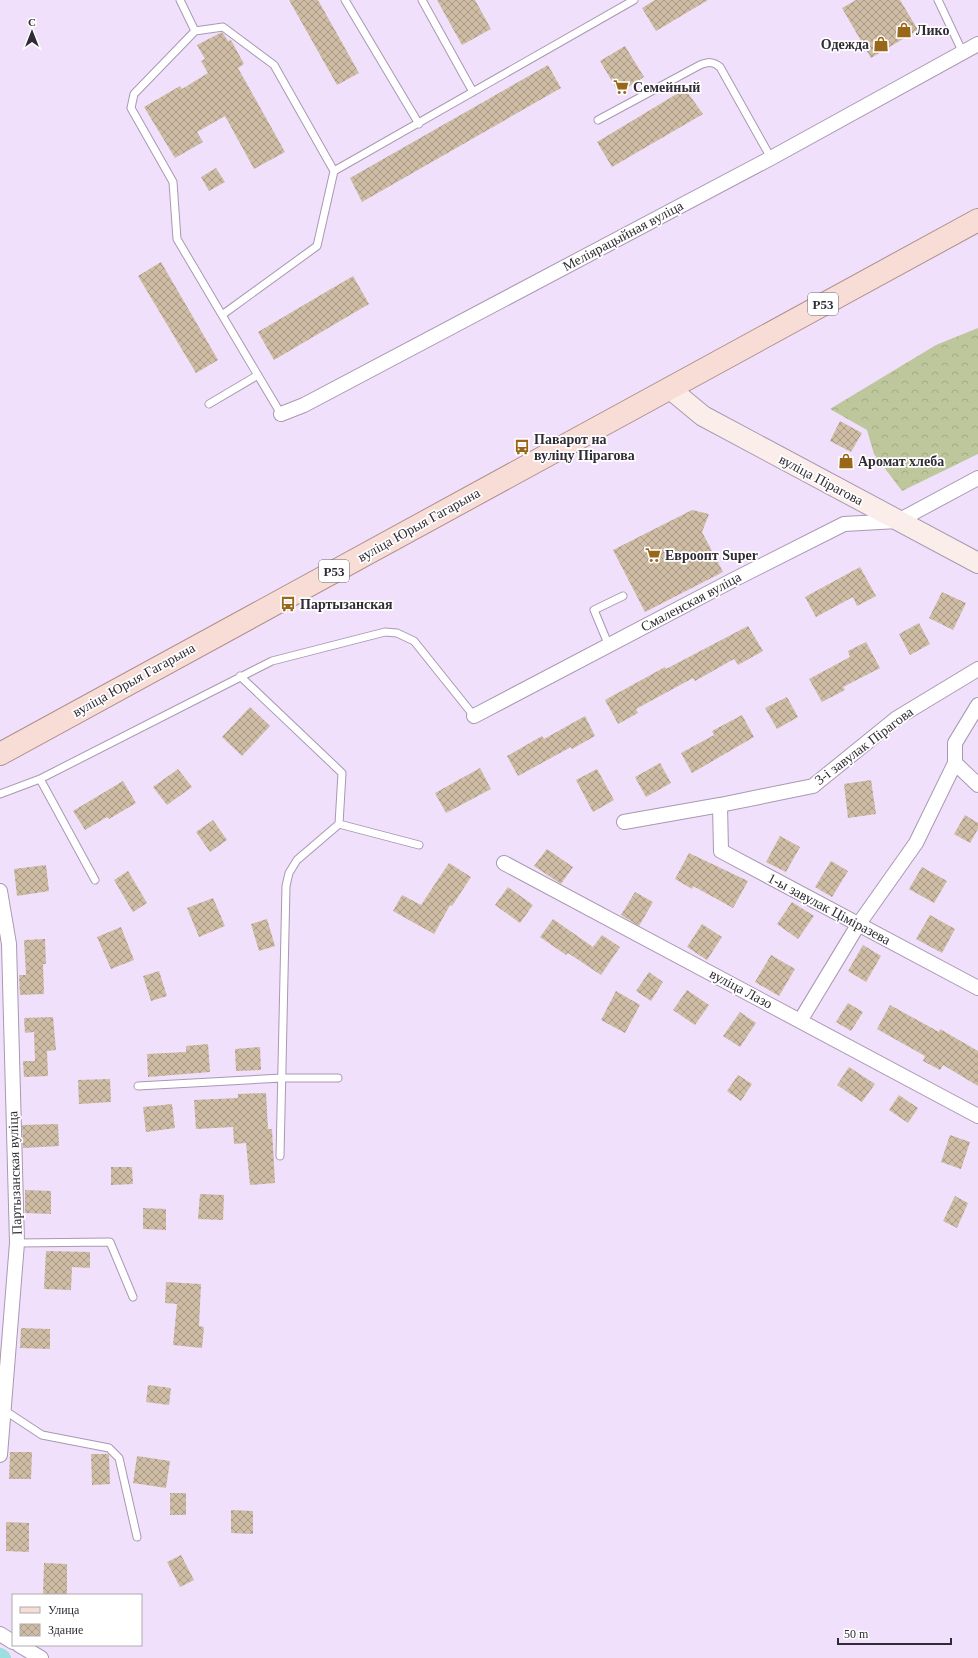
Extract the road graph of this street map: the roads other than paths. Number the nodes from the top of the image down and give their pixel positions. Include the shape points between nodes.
1 (180, 0) edge
2 (344, 0) edge
3 (422, 0) edge
4 (634, 0) edge
5 (938, 0) edge
6 (195, 31) junction
7 (978, 44) edge
8 (963, 53) junction
9 (474, 92) junction
10 (598, 120) dead end
11 (419, 124) junction
12 (771, 158) junction
13 (334, 171) junction
14 (978, 220) edge
15 (222, 315) junction
16 (258, 375) junction
17 (669, 388) junction
18 (209, 404) dead end
19 (280, 414) joint
20 (978, 478) edge
21 (898, 521) junction
22 (978, 563) edge
23 (623, 596) dead end
24 (609, 646) junction
25 (978, 669) edge
26 (240, 676) junction
27 (978, 704) edge
28 (474, 716) joint
29 (0, 754) edge
30 (955, 763) junction
31 (40, 779) junction
32 (978, 785) edge
33 (0, 794) edge
34 (720, 806) junction
35 (624, 822) dead end
36 (339, 824) junction
37 (419, 845) dead end
38 (504, 863) dead end
39 (95, 880) dead end
40 (0, 891) edge
41 (858, 925) junction
42 (978, 988) edge
43 (800, 1021) junction
44 (282, 1078) junction
45 (338, 1078) dead end
46 (138, 1086) dead end
47 (978, 1116) edge
48 (280, 1156) dead end
49 (17, 1243) junction
50 (133, 1297) dead end
51 (4, 1410) junction
52 (0, 1455) edge
53 (137, 1536) dead end
54 (0, 1634) edge
55 (12, 1641) edge
56 (21, 1646) edge
57 (41, 1658) edge

1 - 6 lane
2 - 11 lane
3 - 9 lane
4 - 9 lane
5 - 8 lane
6 - 13 lane via 223,27 274,65
6 - 15 lane via 134,94 131,108 173,182 177,239
7 - 8 street, Меліярацыйная вуліца
8 - 12 street, Меліярацыйная вуліца
9 - 11 lane
10 - 12 lane via 700,65 707,62 715,63 720,67
11 - 13 lane
12 - 19 street, Меліярацыйная вуліца via 304,405
13 - 15 lane via 317,246
14 - 17 main road, Р53
15 - 16 lane
16 - 18 lane
16 - 19 lane
17 - 21 main road, вуліца Пірагова via 703,416
17 - 29 main road, вуліца Юрыя Гагарына / Р53
20 - 21 street, Смаленская вуліца
21 - 22 main road, вуліца Пірагова
21 - 24 street, Смаленская вуліца via 844,524
23 - 24 lane via 594,610
24 - 28 street, Смаленская вуліца
25 - 34 street, 3-і завулак Пірагова via 897,718 813,786
26 - 28 lane via 272,661 385,632 397,633 414,641
26 - 31 lane
26 - 36 lane via 342,772
27 - 30 street via 955,743
30 - 32 street
30 - 41 street via 916,844
31 - 33 lane
31 - 39 lane
34 - 35 street, 3-і завулак Пірагова
34 - 41 street, 1-ы завулак Ціміразева via 721,851
36 - 37 lane
36 - 44 lane via 297,860 289,873 286,886
38 - 43 street, вуліца Лазо
40 - 49 street, Партызанская вуліца via 9,944
41 - 42 street, 1-ы завулак Ціміразева
41 - 43 street
43 - 47 street, вуліца Лазо
44 - 45 lane
44 - 46 lane
44 - 48 lane
49 - 50 lane via 110,1242
49 - 51 street, Партызанская вуліца
51 - 52 street, Партызанская вуліца
51 - 53 lane via 42,1435 109,1448 119,1458
54 - 55 street
56 - 57 street

